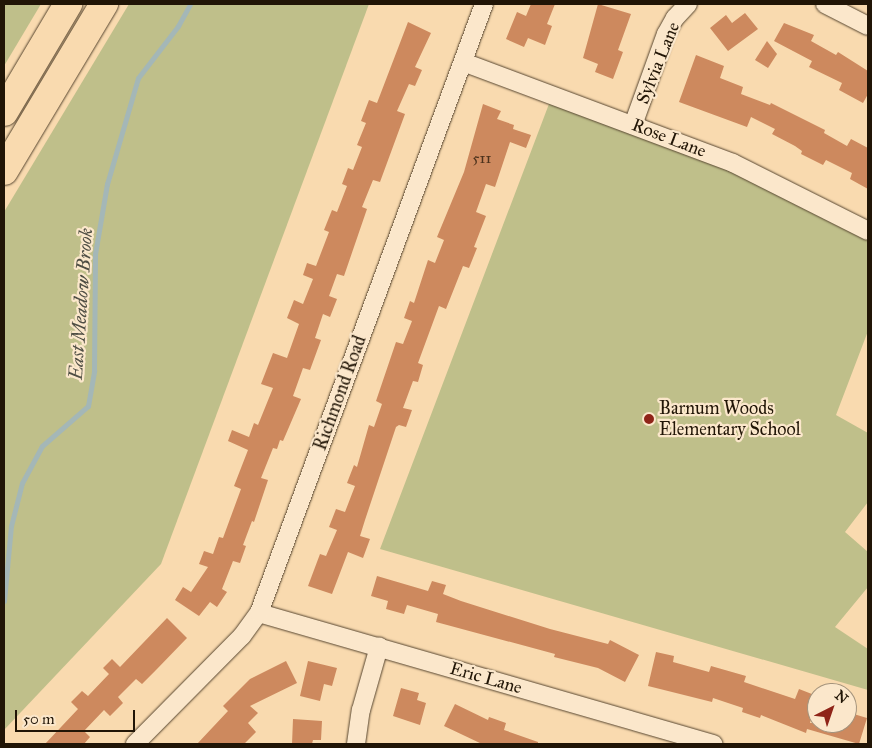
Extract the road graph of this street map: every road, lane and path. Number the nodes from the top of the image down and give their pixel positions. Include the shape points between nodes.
1 (68, 4) edge
2 (104, 4) edge
3 (484, 4) edge
4 (688, 4) edge
5 (825, 4) edge
6 (868, 26) edge
7 (463, 62) junction
8 (4, 112) edge
9 (633, 125) junction
10 (4, 171) edge
11 (868, 232) edge
12 (259, 613) junction
13 (379, 647) junction
14 (135, 744) edge
15 (356, 744) edge
16 (713, 744) edge

1 - 8 highway
2 - 10 highway
3 - 7 street, Richmond Road
4 - 9 street, Sylvia Lane via 666,34
5 - 6 street
7 - 9 street, Rose Lane
7 - 12 street, Richmond Road
9 - 11 street, Rose Lane via 734,163
12 - 13 street, Eric Lane
12 - 14 street, Richmond Road via 242,636
13 - 15 street via 361,710
13 - 16 street, Eric Lane

